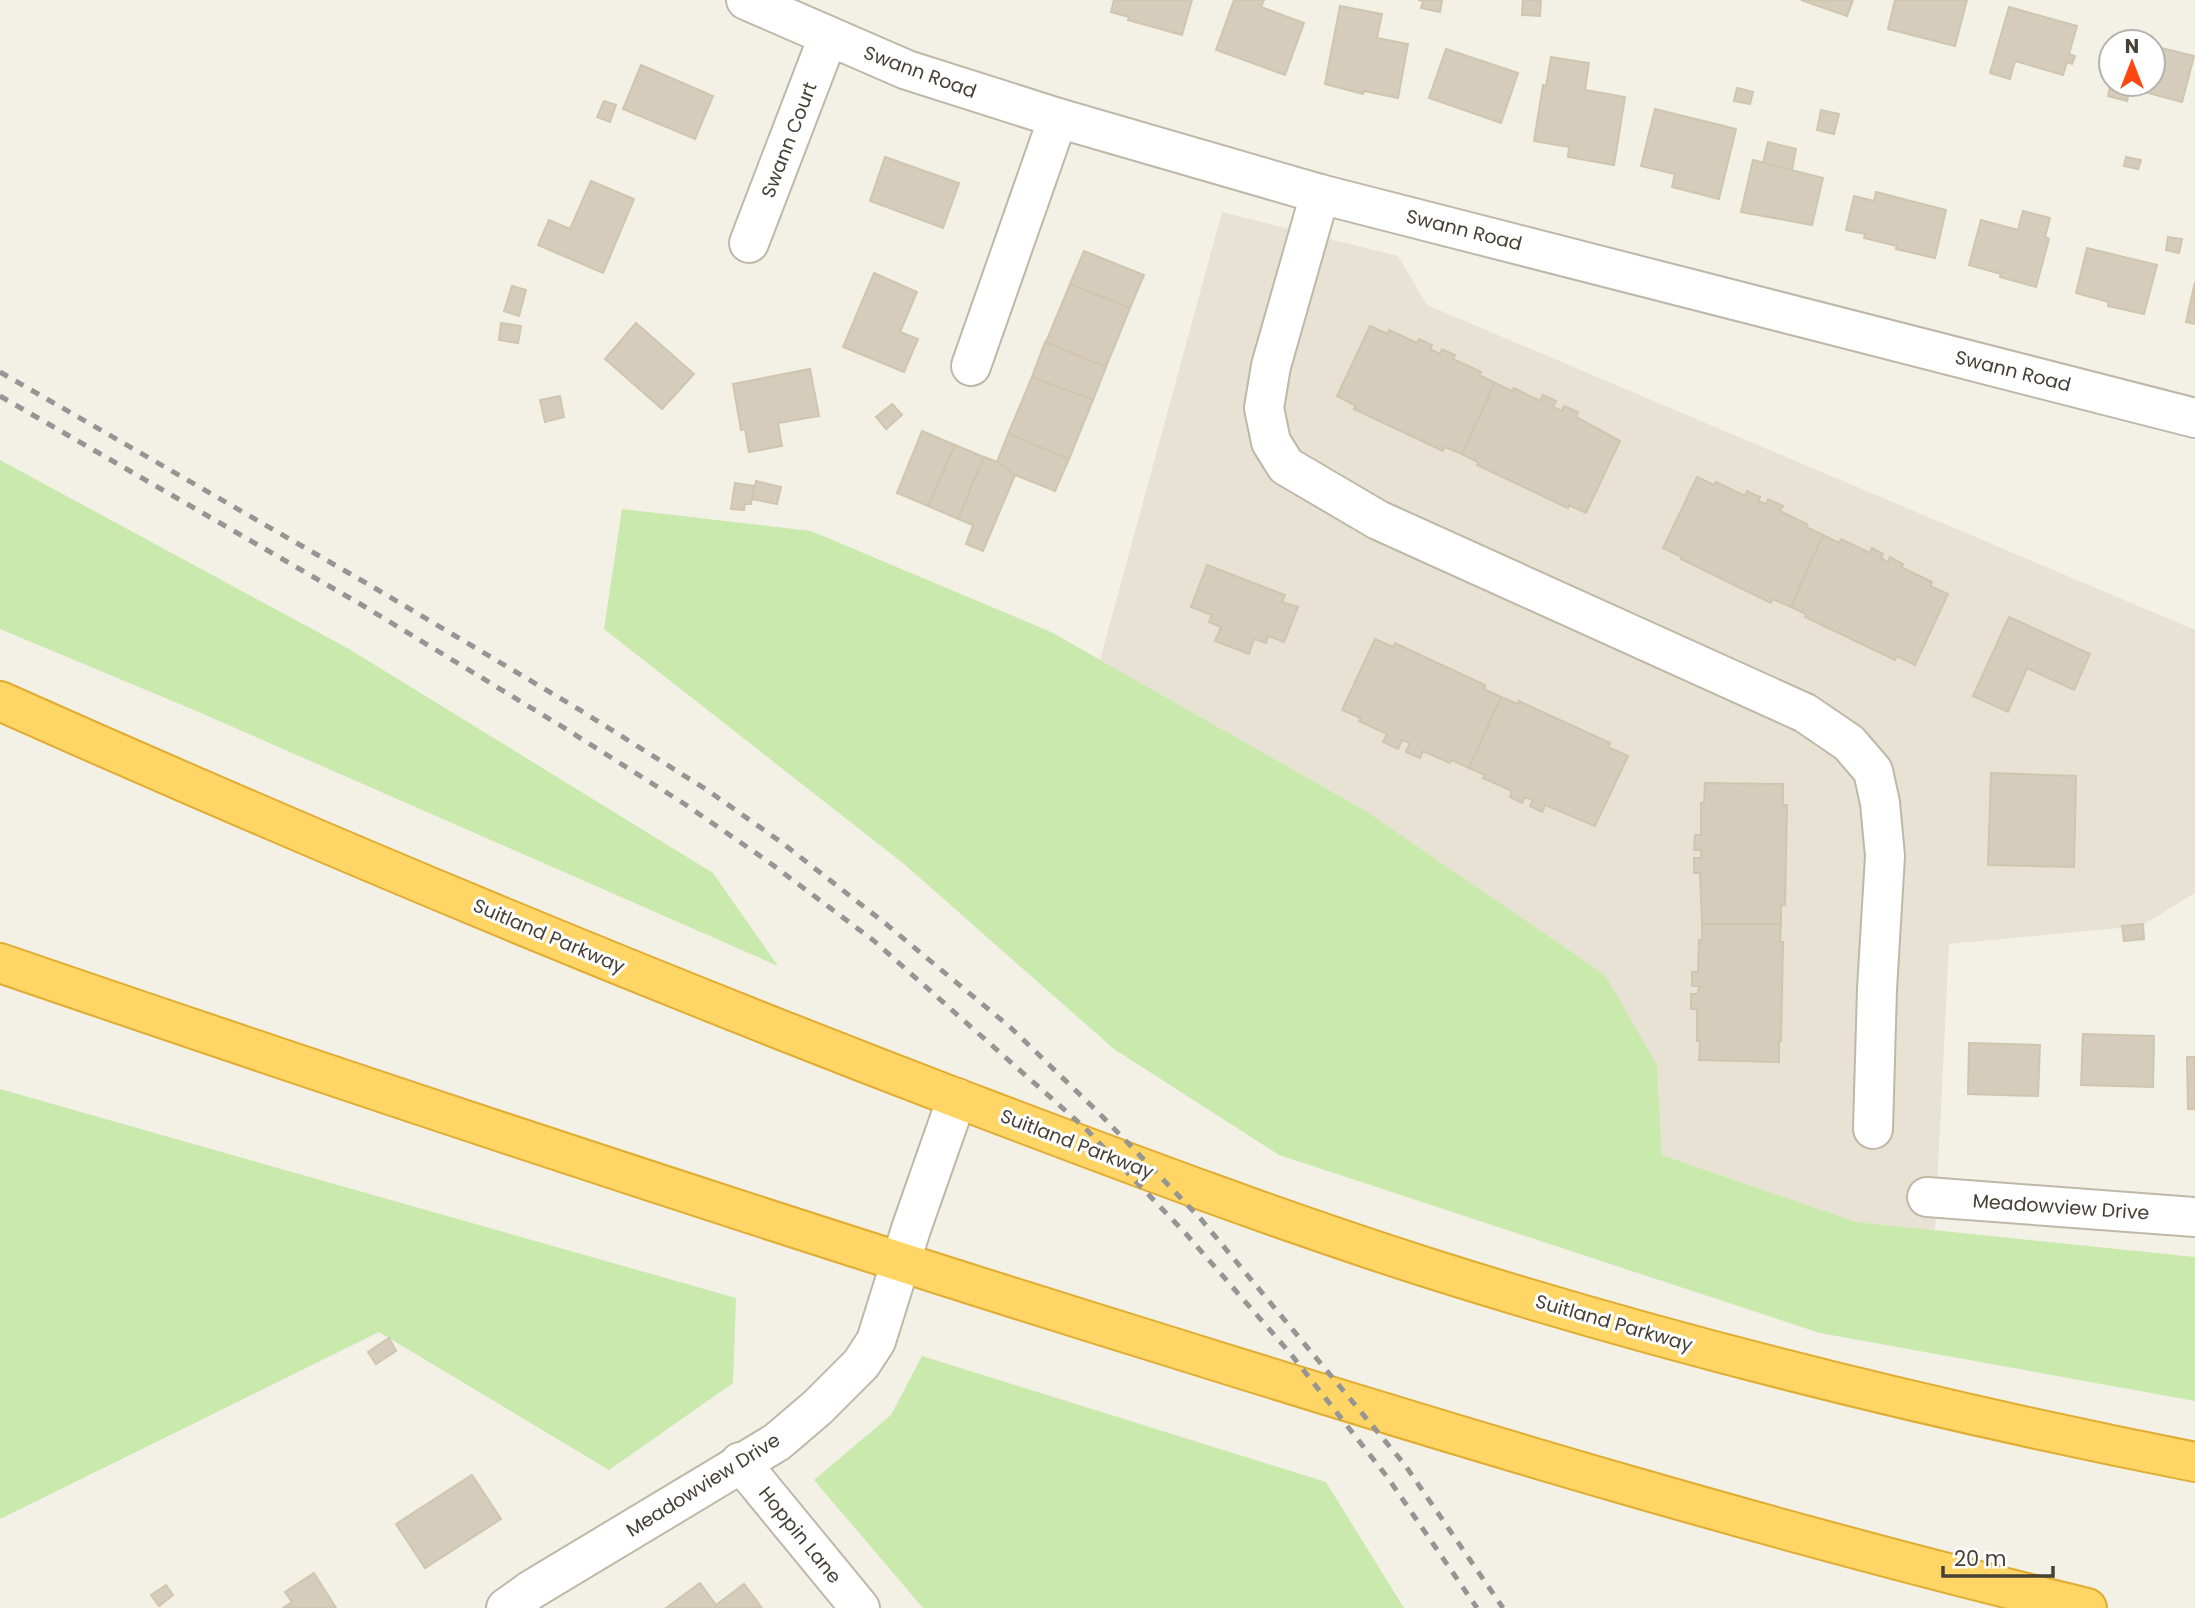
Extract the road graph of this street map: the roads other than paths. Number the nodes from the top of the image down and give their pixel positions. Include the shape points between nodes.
1 (746, 0) edge
2 (828, 37) junction
3 (1058, 118) junction
4 (1320, 194) junction
5 (749, 243) dead end
6 (971, 366) dead end
7 (2195, 418) edge
8 (0, 701) edge
9 (0, 963) edge
10 (957, 1098) junction
11 (1873, 1129) dead end
12 (1927, 1197) dead end
13 (2195, 1217) edge
14 (901, 1263) junction
15 (740, 1462) junction
16 (2195, 1462) edge
17 (513, 1606) edge
18 (860, 1608) edge
19 (2087, 1608) edge

1 - 2 street, Swann Road
2 - 3 street, Swann Road via 907,70
2 - 5 street, Swann Court
3 - 4 street, Swann Road
3 - 6 street
4 - 7 street, Swann Road
4 - 11 street via 1271,366 1264,408 1271,442 1286,466 1378,520 1805,713 1849,743 1872,771 1885,856
8 - 10 highway, Suitland Parkway via 596,956
9 - 14 highway
10 - 14 street, Meadowview Drive
10 - 16 highway, Suitland Parkway via 1258,1211 1541,1303 1899,1399
12 - 13 street, Meadowview Drive
14 - 15 street, Meadowview Drive via 876,1341 861,1364 777,1442
14 - 19 highway via 1717,1511
15 - 17 street, Meadowview Drive
15 - 18 street, Hoppin Lane

